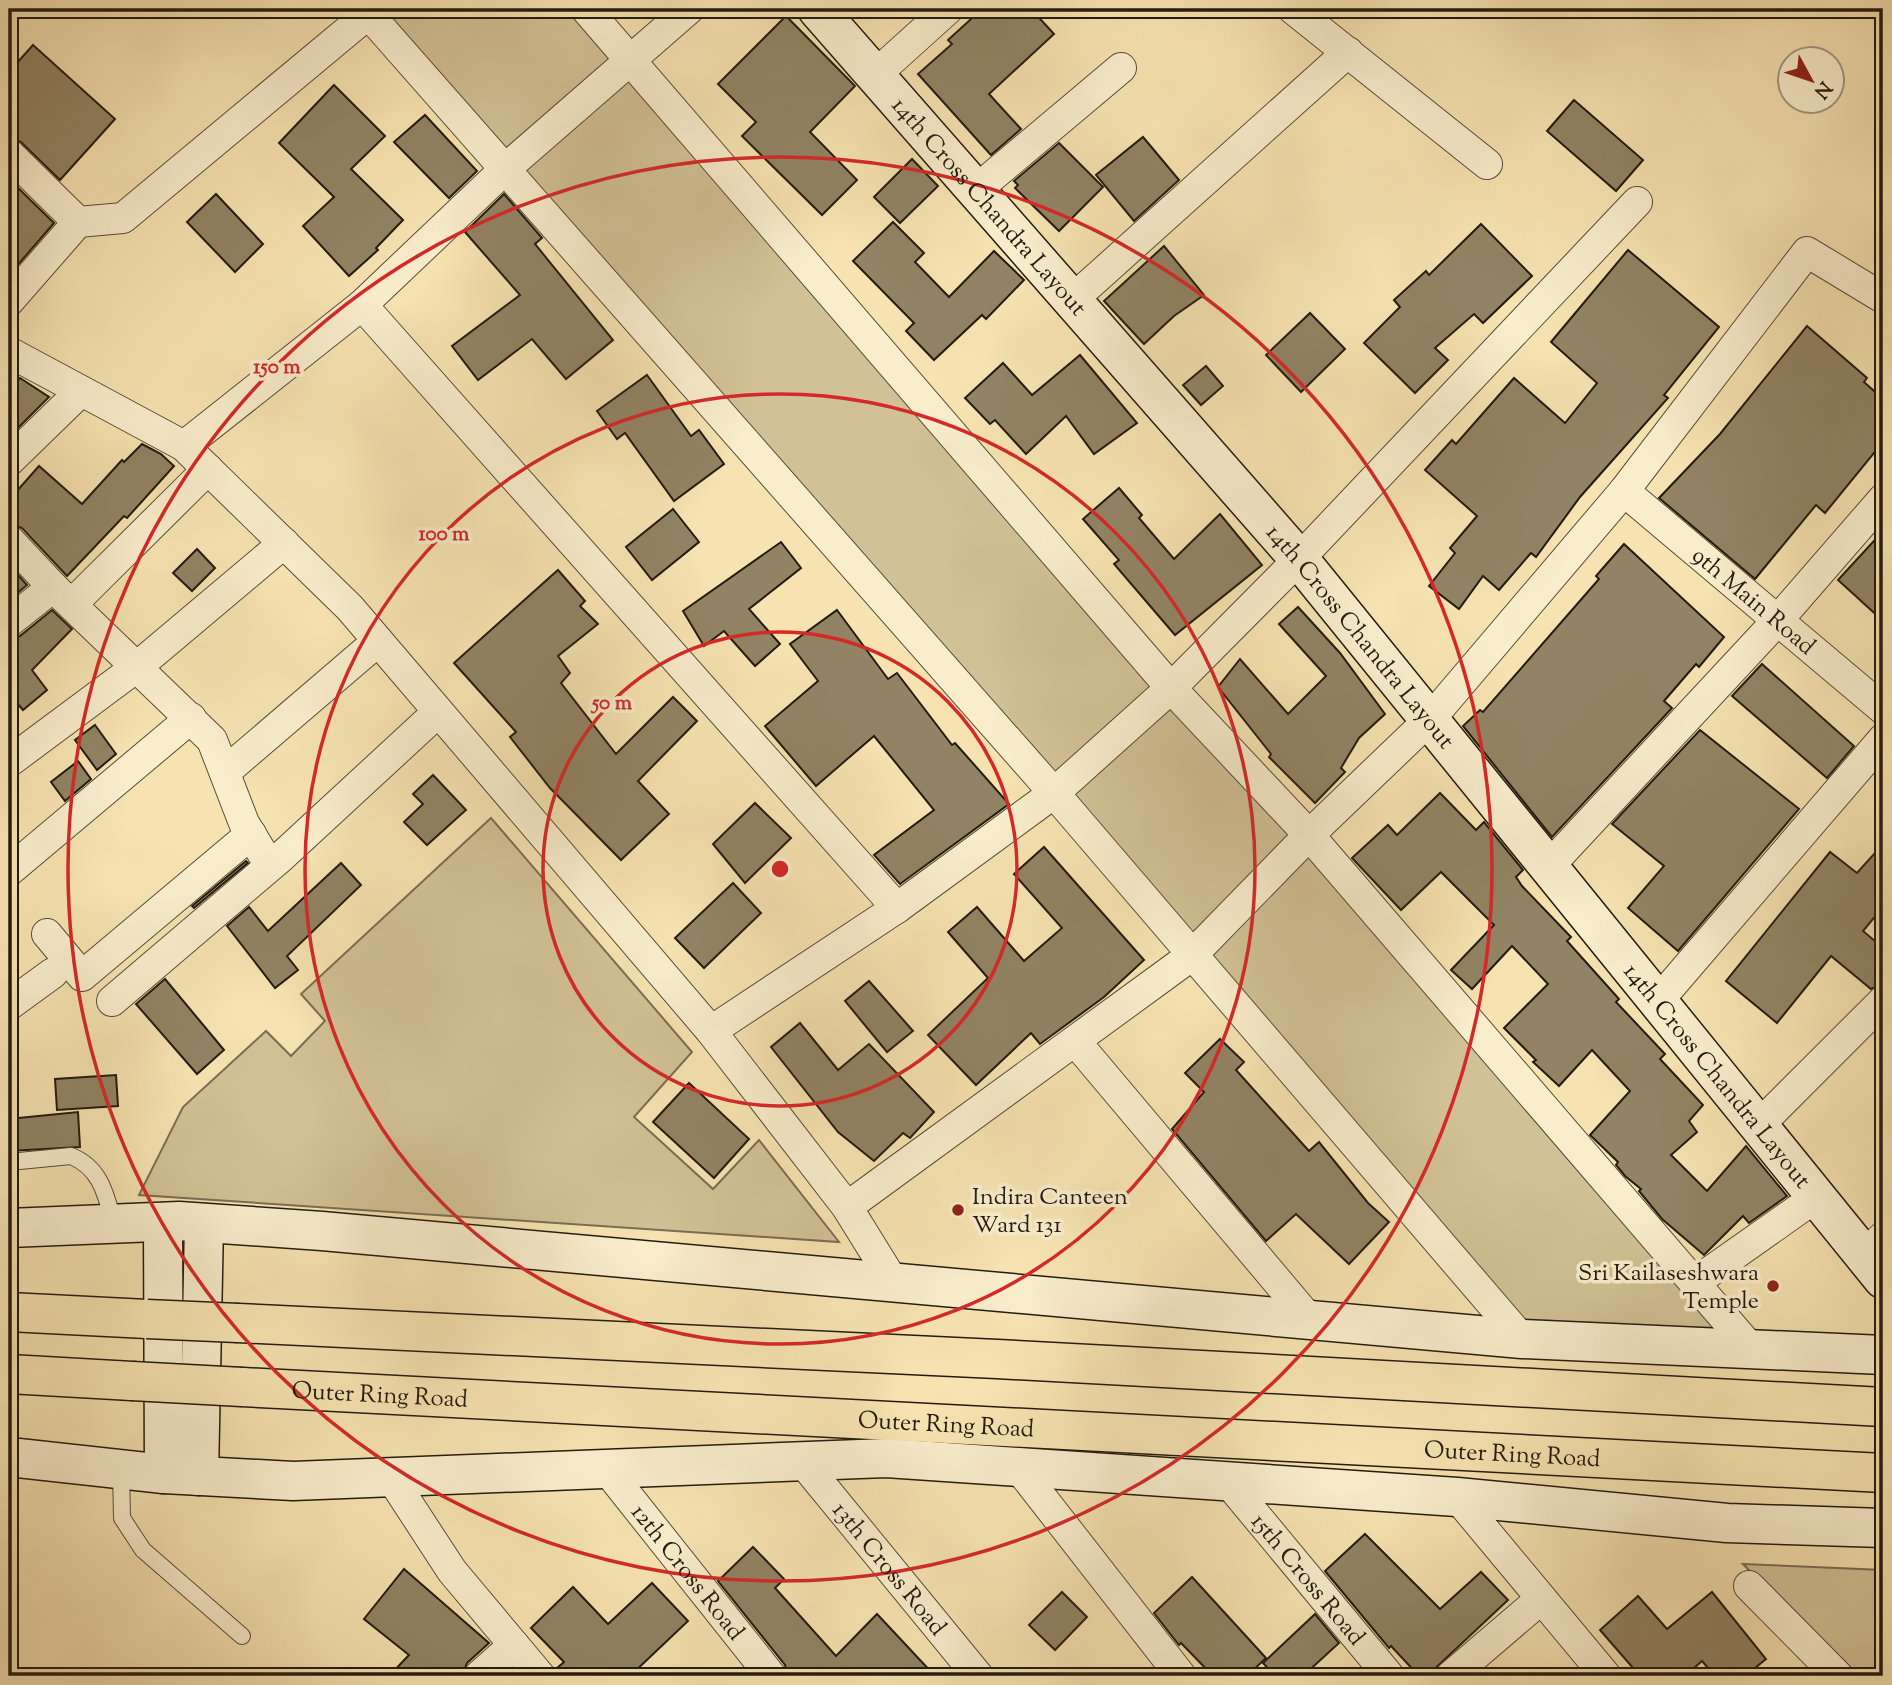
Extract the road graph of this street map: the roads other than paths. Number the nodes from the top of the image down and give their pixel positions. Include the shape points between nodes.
1 (586, 9) edge
2 (689, 9) edge
3 (817, 9) edge
4 (948, 9) edge
5 (1293, 9) edge
6 (366, 11) edge
7 (1348, 52) junction
8 (630, 61) junction
9 (1121, 68) dead end
10 (875, 75) junction
11 (9, 154) edge
12 (1487, 164) dead end
13 (504, 170) junction
14 (976, 191) junction
15 (1637, 202) dead end
16 (78, 222) junction
17 (1883, 298) edge
18 (1072, 300) junction
19 (9, 301) edge
20 (362, 305) junction
21 (9, 352) edge
22 (81, 391) junction
23 (184, 446) junction
24 (9, 461) edge
25 (208, 468) junction
26 (1624, 491) junction
27 (1883, 499) edge
28 (9, 540) edge
29 (284, 543) junction
30 (1299, 559) junction
31 (63, 596) junction
32 (1778, 620) junction
33 (9, 622) edge
34 (378, 641) junction
35 (138, 666) junction
36 (1171, 688) junction
37 (1883, 709) edge
38 (438, 712) junction
39 (191, 718) junction
40 (1431, 718) junction
41 (1883, 739) edge
42 (9, 762) edge
43 (225, 772) junction
44 (1054, 793) junction
45 (251, 834) junction
46 (1309, 835) junction
47 (272, 862) junction
48 (1550, 865) junction
49 (9, 871) edge
50 (897, 908) junction
51 (47, 934) dead end
52 (1191, 956) junction
53 (53, 974) dead end
54 (112, 1001) dead end
55 (1658, 1001) junction
56 (1883, 1001) edge
57 (9, 1005) edge
58 (711, 1031) junction
59 (1075, 1041) junction
60 (1759, 1125) junction
61 (9, 1162) edge
62 (1816, 1197) junction
63 (847, 1207) junction
64 (163, 1222) junction
65 (204, 1223) junction
66 (114, 1224) junction
67 (9, 1228) edge
68 (1877, 1257) edge
69 (894, 1283) junction
70 (1694, 1283) junction
71 (9, 1312) edge
72 (1310, 1321) junction
73 (1522, 1339) junction
74 (1753, 1351) junction
75 (1883, 1355) edge
76 (9, 1374) edge
77 (1883, 1407) edge
78 (9, 1457) edge
79 (801, 1460) junction
80 (604, 1466) junction
81 (1018, 1468) junction
82 (121, 1470) junction
83 (1883, 1473) edge
84 (182, 1475) junction
85 (392, 1479) junction
86 (1228, 1482) junction
87 (1457, 1497) junction
88 (1883, 1528) edge
89 (1749, 1586) dead end
90 (1541, 1599) junction
91 (242, 1636) dead end
92 (514, 1645) junction
93 (479, 1676) edge
94 (540, 1676) edge
95 (771, 1676) edge
96 (978, 1676) edge
97 (1181, 1676) edge
98 (1389, 1676) edge
99 (1451, 1676) edge
100 (1606, 1676) edge
101 (1838, 1676) edge

1 - 8 street
2 - 8 street
3 - 10 street, 14th Cross Chandra Layout
4 - 10 street
5 - 7 street
6 - 13 street
6 - 16 street via 123,218
7 - 12 street
7 - 18 street
8 - 13 street
8 - 36 street
9 - 14 street
10 - 14 street, 14th Cross Chandra Layout
11 - 16 street
13 - 20 street
13 - 44 street
14 - 18 street, 14th Cross Chandra Layout
15 - 30 street
16 - 19 street
17 - 26 street via 1807,252
18 - 30 street, 14th Cross Chandra Layout
20 - 23 street
20 - 50 street
21 - 22 street
22 - 23 street
22 - 24 street
23 - 25 street
25 - 29 street
25 - 31 street
26 - 32 street, 9th Main Road
26 - 40 street
27 - 32 street
28 - 31 street
29 - 34 street
29 - 35 street
30 - 36 street
30 - 40 street, 14th Cross Chandra Layout
31 - 33 street
31 - 35 street
32 - 37 street, 9th Main Road
32 - 48 street
34 - 38 street
34 - 43 street
35 - 39 street
35 - 42 street
36 - 44 street
36 - 46 street
38 - 47 street
38 - 58 street
39 - 43 street via 212,740
39 - 49 street
40 - 46 street
40 - 48 street, 14th Cross Chandra Layout
41 - 55 street
43 - 45 street
44 - 50 street
44 - 52 street
45 - 47 street
45 - 51 street via 82,976
46 - 52 street
46 - 70 street
47 - 54 street
48 - 55 street, 14th Cross Chandra Layout
50 - 58 street
52 - 59 street
52 - 73 street
53 - 57 street
55 - 60 street, 14th Cross Chandra Layout
56 - 60 street
58 - 63 street
59 - 63 street
59 - 72 street
60 - 62 street, 14th Cross Chandra Layout
61 - 66 lane via 71,1156 80,1160 104,1188
62 - 68 street, 14th Cross Chandra Layout
62 - 70 street
63 - 69 street
64 - 65 street
64 - 66 street
64 - 84 street
65 - 69 street
65 - 84 street
66 - 67 street
69 - 72 street
70 - 74 street
71 - 77 highway, bridge
72 - 73 street
73 - 74 street
74 - 75 street
76 - 83 highway, Outer Ring Road, bridge
78 - 82 street
79 - 80 street
79 - 81 street via 886,1458
79 - 96 street, 13th Cross Road
80 - 85 street
80 - 95 street, 12th Cross Road
81 - 86 street
81 - 97 street
82 - 84 street
82 - 91 lane via 122,1518 143,1550
84 - 85 street via 293,1481
85 - 92 street via 452,1571
86 - 87 street
86 - 98 street, 15th Cross Road
87 - 88 street via 1727,1523
87 - 90 street
89 - 101 street
90 - 99 street
90 - 100 street
92 - 93 street
92 - 94 street

